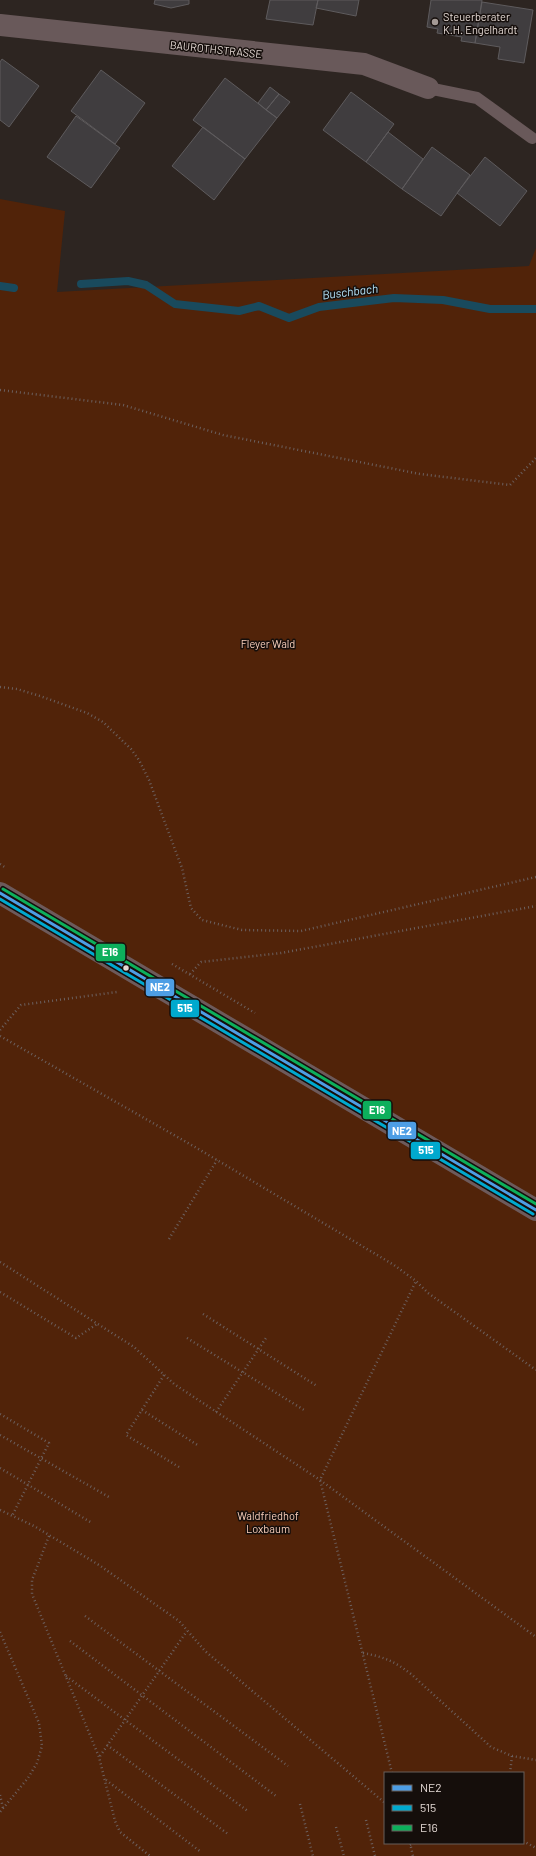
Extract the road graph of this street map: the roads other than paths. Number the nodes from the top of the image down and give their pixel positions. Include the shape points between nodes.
1 (0, 25) edge
2 (428, 88) joint
3 (532, 138) dead end
4 (0, 893) edge
5 (536, 1210) edge

1 - 2 street, BAUROTHSTRASSE via 364,64
2 - 3 lane via 477,98
4 - 5 street

